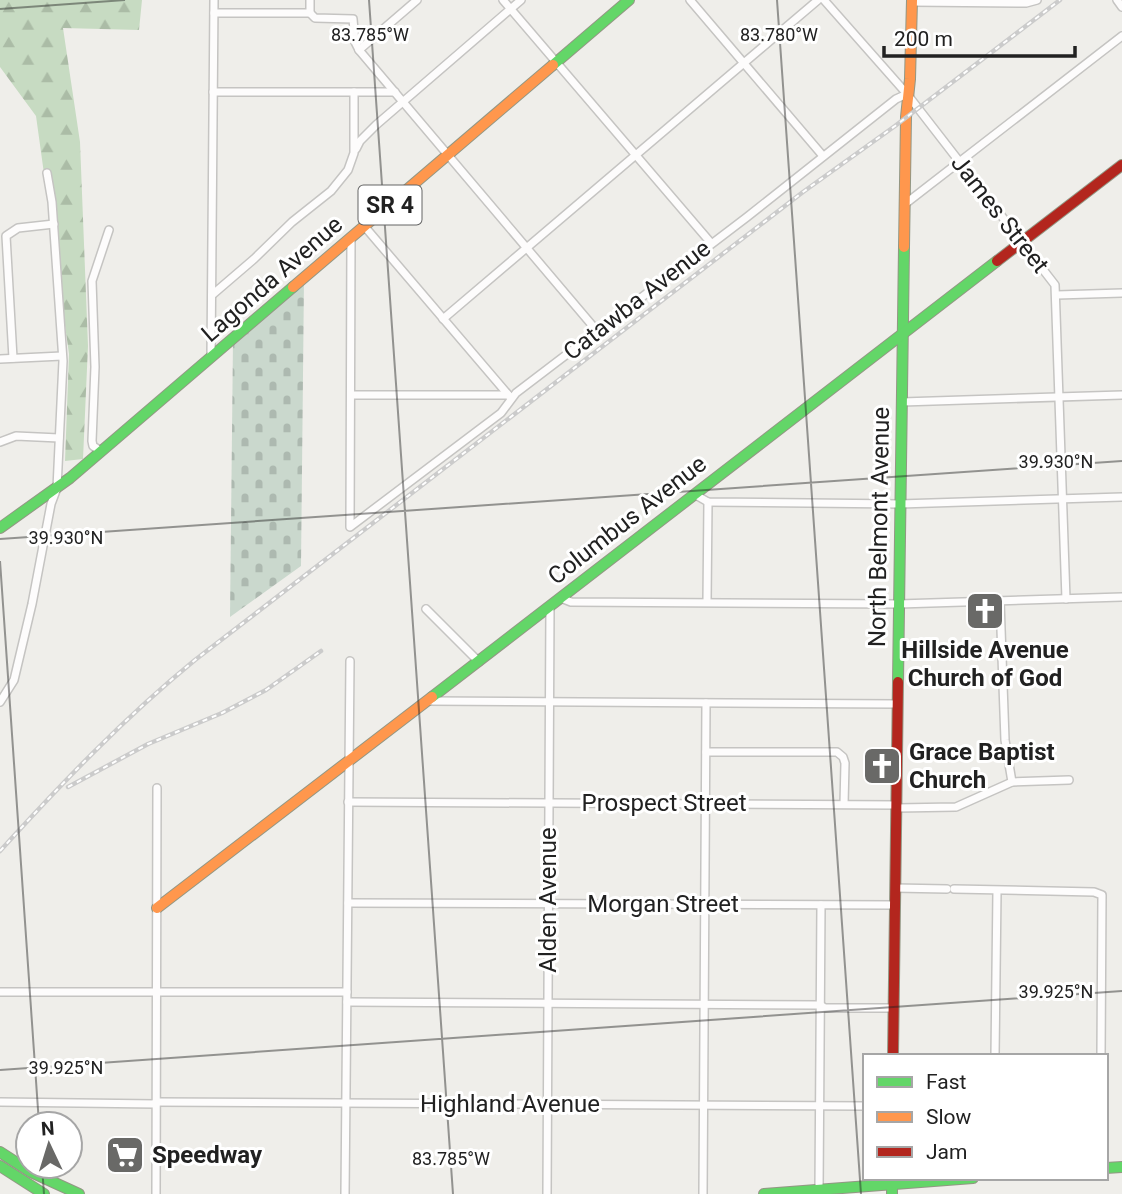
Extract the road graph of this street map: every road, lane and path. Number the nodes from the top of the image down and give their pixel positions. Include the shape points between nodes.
1 (214, 0) edge
2 (310, 0) edge
3 (417, 0) edge
4 (503, 0) edge
5 (521, 0) edge
6 (629, 0) edge
7 (690, 0) edge
8 (818, 0) edge
9 (824, 0) edge
10 (1037, 0) edge
11 (1116, 0) edge
12 (912, 1) edge
13 (1122, 7) edge
14 (510, 9) junction
15 (214, 13) junction
16 (310, 13) junction
17 (1122, 36) edge
18 (359, 50) junction
19 (556, 63) junction
20 (744, 63) junction
21 (214, 92) junction
22 (354, 92) junction
23 (395, 92) junction
24 (907, 94) junction
25 (403, 102) junction
26 (354, 153) junction
27 (448, 155) junction
28 (635, 155) junction
29 (823, 156) junction
30 (960, 162) junction
31 (1122, 165) edge
32 (47, 173) dead end
33 (905, 204) junction
34 (54, 224) junction
35 (365, 227) junction
36 (109, 230) dead end
37 (351, 239) junction
38 (1022, 242) junction
39 (711, 243) junction
40 (527, 248) junction
41 (1122, 293) edge
42 (212, 295) junction
43 (1056, 295) junction
44 (443, 319) junction
45 (597, 331) junction
46 (903, 332) junction
47 (62, 356) junction
48 (13, 358) junction
49 (211, 358) junction
50 (0, 359) edge
51 (351, 395) junction
52 (1122, 395) edge
53 (510, 397) junction
54 (1060, 397) junction
55 (902, 401) junction
56 (59, 438) junction
57 (0, 442) edge
58 (101, 451) junction
59 (57, 488) junction
60 (694, 494) junction
61 (1122, 497) edge
62 (1063, 499) junction
63 (708, 502) junction
64 (900, 504) junction
65 (0, 528) edge
66 (561, 597) junction
67 (1122, 597) edge
68 (1066, 599) junction
69 (1000, 601) junction
70 (707, 602) junction
71 (899, 604) junction
72 (550, 606) junction
73 (426, 609) dead end
74 (349, 661) dead end
75 (479, 662) junction
76 (0, 682) edge
77 (9, 688) junction
78 (429, 701) junction
79 (0, 702) edge
80 (549, 702) junction
81 (706, 703) junction
82 (898, 704) junction
83 (706, 752) junction
84 (349, 761) junction
85 (1069, 780) dead end
86 (1012, 782) junction
87 (157, 788) dead end
88 (348, 802) junction
89 (549, 803) junction
90 (706, 804) junction
91 (844, 804) junction
92 (898, 807) junction
93 (895, 888) junction
94 (997, 891) junction
95 (348, 903) junction
96 (549, 903) junction
97 (705, 904) junction
98 (821, 905) junction
99 (895, 905) junction
100 (157, 908) junction
101 (0, 992) edge
102 (156, 992) junction
103 (347, 992) junction
104 (347, 1002) junction
105 (548, 1003) junction
106 (705, 1004) junction
107 (820, 1005) junction
108 (893, 1008) junction
109 (893, 1054) edge
110 (995, 1054) edge
111 (1101, 1054) edge
112 (0, 1102) edge
113 (156, 1103) junction
114 (346, 1103) junction
115 (547, 1104) junction
116 (704, 1105) junction
117 (820, 1106) junction
118 (863, 1106) edge
119 (0, 1152) edge
120 (0, 1167) edge
121 (953, 1180) edge
122 (22, 1181) junction
123 (892, 1186) edge
124 (68, 1190) junction
125 (819, 1190) junction
126 (30, 1194) edge
127 (44, 1194) edge
128 (55, 1194) edge
129 (79, 1194) edge
130 (156, 1194) edge
131 (345, 1194) edge
132 (547, 1194) edge
133 (703, 1194) edge
134 (764, 1194) edge

1 - 15 street
2 - 16 street
3 - 18 street
4 - 14 street
5 - 14 street
6 - 19 street, Lagonda Avenue / SR 4
7 - 20 street
8 - 20 street
9 - 24 street, James Street
10 - 12 street
11 - 13 street
12 - 24 street, North Belmont Avenue
14 - 19 street
14 - 25 street
15 - 16 street
15 - 21 street
16 - 18 street via 315,18 353,19
17 - 30 street
18 - 23 street
19 - 27 street, Lagonda Avenue / SR 4
19 - 28 street
20 - 28 street
20 - 29 street
21 - 22 street
21 - 42 street
22 - 23 street
22 - 26 street
23 - 25 street
24 - 29 street, Catawba Avenue
24 - 30 street, James Street
24 - 33 street, North Belmont Avenue
25 - 26 street via 360,141
25 - 27 street
26 - 42 street via 348,170 331,191
27 - 35 street, Lagonda Avenue / SR 4
27 - 40 street
28 - 39 street
28 - 40 street
29 - 39 street, Catawba Avenue
30 - 33 street
30 - 38 street, James Street
31 - 38 street, Columbus Avenue
32 - 34 street
33 - 46 street, North Belmont Avenue
34 - 47 street
34 - 48 street via 18,229 6,236
35 - 37 street, Lagonda Avenue / SR 4
35 - 44 street
36 - 58 street via 92,281 92,441
37 - 49 street, Lagonda Avenue / SR 4
37 - 51 street
38 - 43 street, James Street via 1055,285
38 - 46 street, Columbus Avenue
39 - 45 street, Catawba Avenue
40 - 44 street
40 - 45 street
41 - 43 street
42 - 49 street
43 - 54 street, James Street
44 - 53 street
45 - 53 street, Catawba Avenue
46 - 55 street, North Belmont Avenue
46 - 60 street, Columbus Avenue
47 - 48 street
47 - 56 street
48 - 50 street
49 - 58 street, Lagonda Avenue / SR 4
51 - 53 street
51 - 53 street, Catawba Avenue via 350,527 501,413
52 - 54 street
54 - 55 street
54 - 62 street, James Street
55 - 64 street, North Belmont Avenue
56 - 57 street via 16,436
56 - 59 street
58 - 59 street, Lagonda Avenue / SR 4
59 - 65 street, Lagonda Avenue / SR 4
59 - 77 street
60 - 63 street
60 - 66 street, Columbus Avenue
61 - 62 street
62 - 64 street
62 - 68 street, James Street
63 - 64 street
63 - 70 street
64 - 71 street, North Belmont Avenue
66 - 70 street via 571,602
66 - 72 street, Columbus Avenue
67 - 68 street
68 - 69 street
69 - 71 street
69 - 86 street via 1005,740
70 - 71 street
71 - 82 street, North Belmont Avenue
72 - 75 street, Columbus Avenue
72 - 80 street, Alden Avenue
73 - 75 street
74 - 84 street
75 - 78 street, Columbus Avenue
76 - 77 street
77 - 79 street
78 - 80 street
78 - 84 street, Columbus Avenue
80 - 81 street
80 - 89 street, Alden Avenue
81 - 82 street
81 - 83 street
82 - 92 street, North Belmont Avenue
83 - 90 street
83 - 91 street via 837,752 845,763
84 - 88 street
84 - 100 street, Columbus Avenue
85 - 86 street
86 - 92 street, Prospect Street via 956,807
87 - 100 street
88 - 89 street, Prospect Street
88 - 95 street
89 - 90 street, Prospect Street
89 - 96 street, Alden Avenue
90 - 91 street, Prospect Street
90 - 97 street
91 - 92 street, Prospect Street
92 - 93 street, North Belmont Avenue
93 - 94 street
93 - 99 street, North Belmont Avenue
94 - 110 street
94 - 111 street via 1100,893
95 - 96 street, Morgan Street
95 - 103 street
96 - 97 street, Morgan Street
96 - 105 street, Alden Avenue
97 - 98 street, Morgan Street
97 - 106 street
98 - 99 street, Morgan Street
98 - 107 street
99 - 108 street, North Belmont Avenue
100 - 102 street
101 - 102 street
102 - 103 street
102 - 113 street
103 - 104 street
104 - 105 street
104 - 114 street
105 - 106 street
105 - 115 street, Alden Avenue
106 - 107 street
106 - 116 street
107 - 108 street
107 - 117 street
108 - 109 street, North Belmont Avenue
112 - 113 street, Highland Avenue
113 - 114 street, Highland Avenue
113 - 130 street
114 - 115 street, Highland Avenue
114 - 131 street
115 - 116 street, Highland Avenue
115 - 132 street, Alden Avenue
116 - 117 street, Highland Avenue
116 - 133 street
117 - 118 street, Highland Avenue
117 - 125 street
119 - 124 street
120 - 122 street
121 - 123 street
122 - 126 street
122 - 127 street
123 - 125 street
124 - 128 street
124 - 129 street
125 - 134 street

